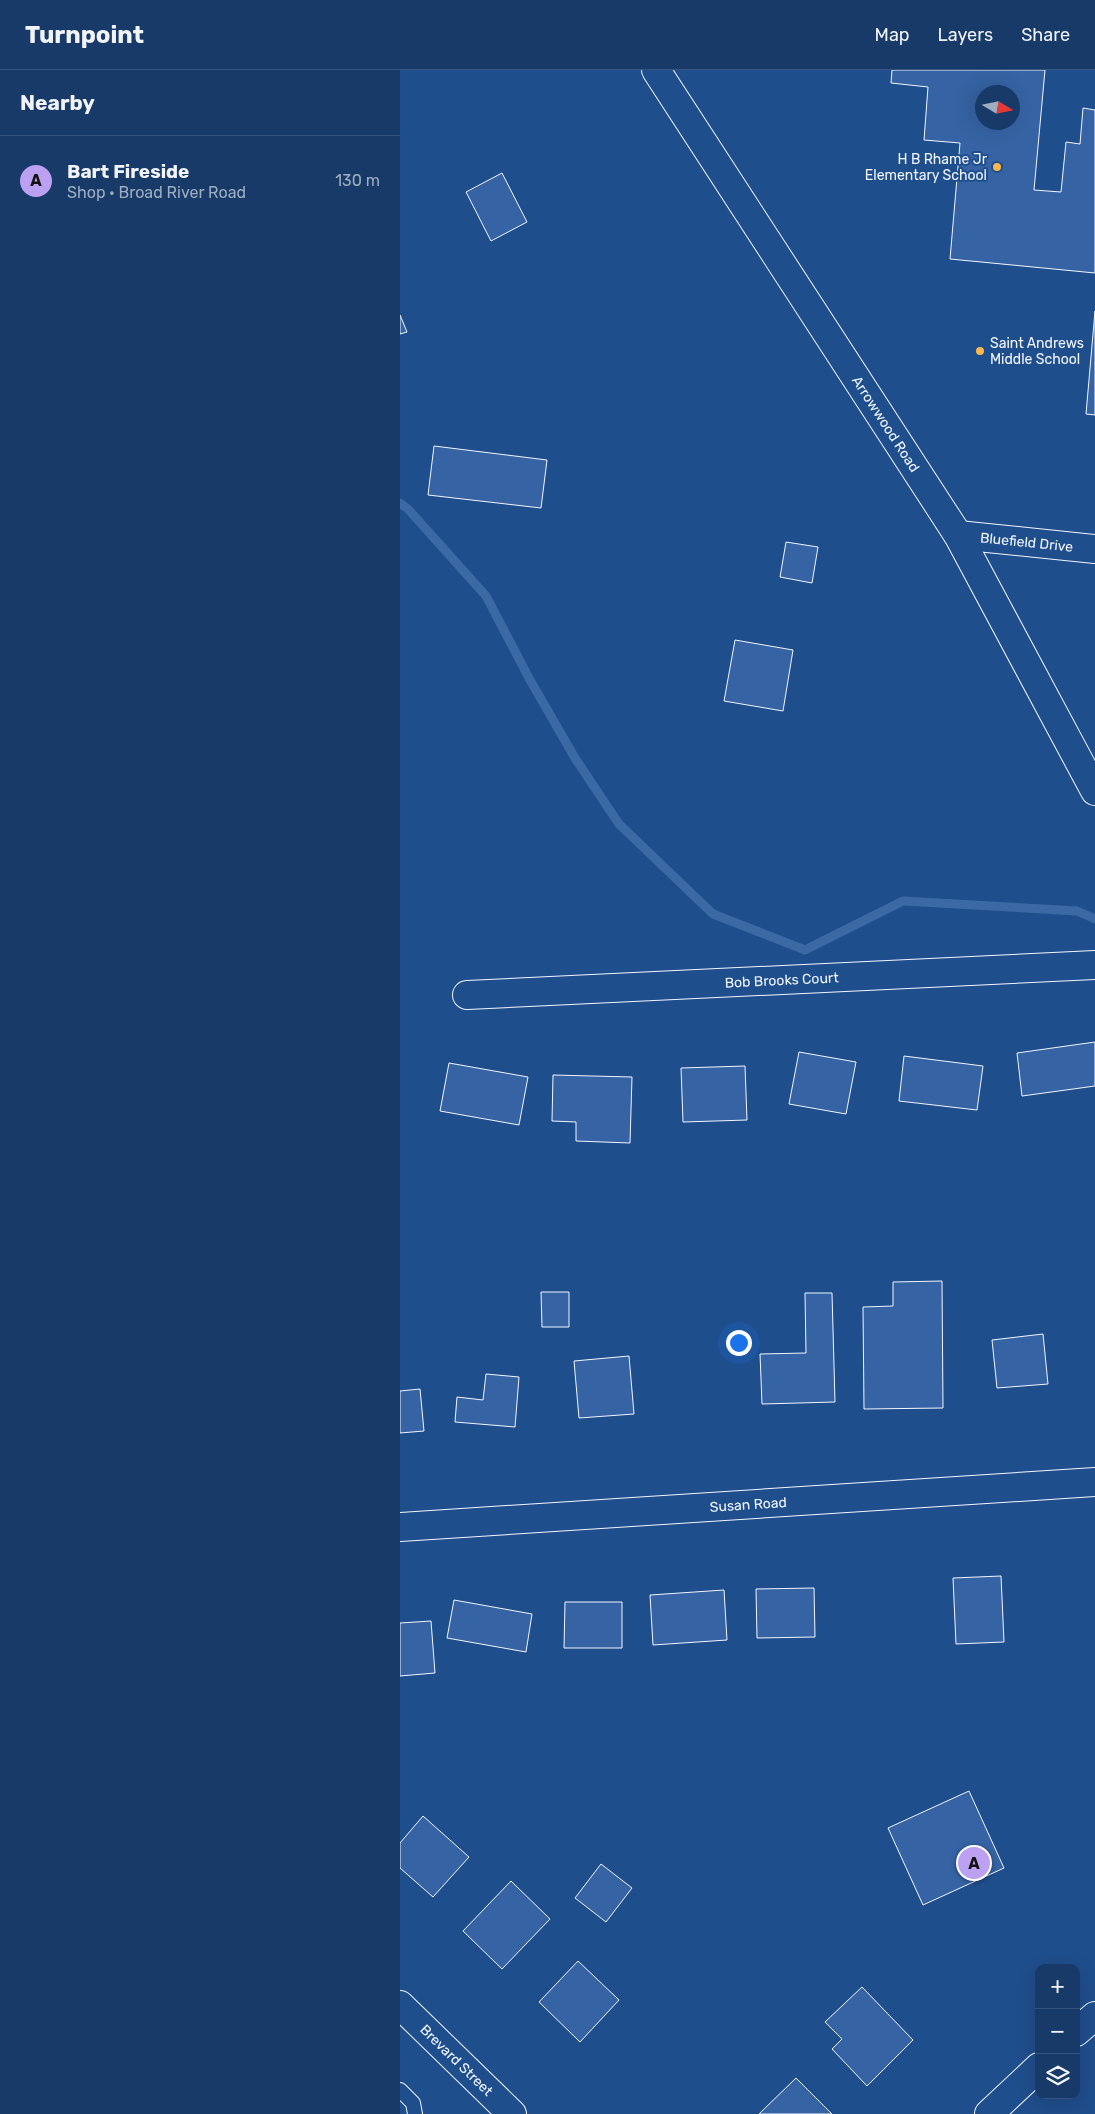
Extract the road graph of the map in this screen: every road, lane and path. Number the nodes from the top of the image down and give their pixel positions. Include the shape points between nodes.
1 (656, 70) edge
2 (958, 535) junction
3 (1095, 549) edge
4 (1095, 791) edge
5 (1095, 965) edge
6 (467, 995) dead end
7 (1095, 1482) edge
8 (400, 1527) edge
9 (400, 2005) edge
10 (1095, 2016) edge
11 (1080, 2029) edge
12 (1035, 2071) edge
13 (402, 2095) edge
14 (501, 2110) edge
15 (416, 2114) edge
16 (989, 2114) edge

1 - 2 street, Arrowwood Road
2 - 3 street, Bluefield Drive
2 - 4 street, Arrowwood Road
5 - 6 street, Bob Brooks Court
7 - 8 street, Susan Road
9 - 14 street, Brevard Street
10 - 11 street
12 - 16 street
13 - 15 lane via 413,2103

